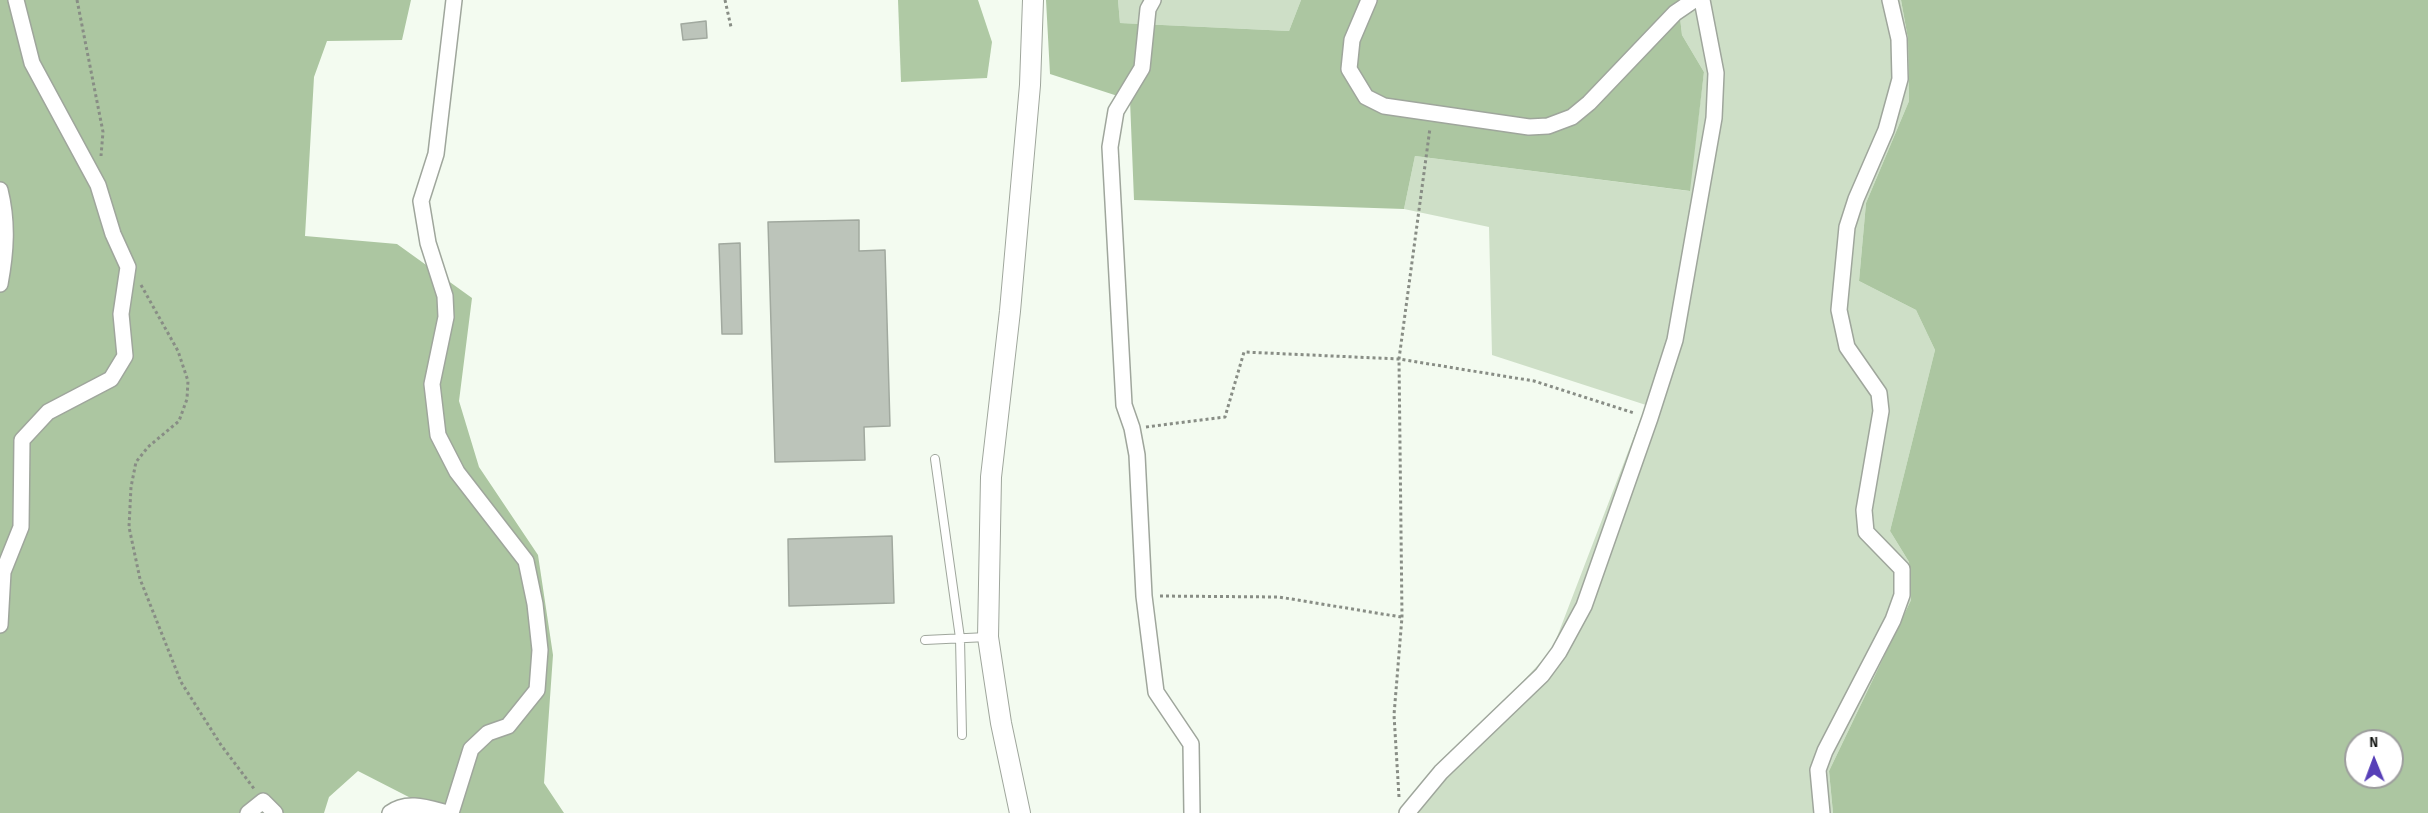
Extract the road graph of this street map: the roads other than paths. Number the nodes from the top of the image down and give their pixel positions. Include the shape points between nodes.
1 (16, 0) edge
2 (454, 0) edge
3 (1033, 0) edge
4 (1153, 0) edge
5 (1369, 0) edge
6 (1694, 0) edge
7 (1702, 0) edge
8 (1890, 0) edge
9 (0, 190) edge
10 (0, 284) edge
11 (935, 459) dead end
12 (0, 625) edge
13 (988, 637) junction
14 (960, 638) junction
15 (925, 640) dead end
16 (962, 735) dead end
17 (1403, 808) edge
18 (248, 813) edge
19 (275, 813) edge
20 (390, 813) edge
21 (447, 813) edge
22 (452, 813) edge
23 (1020, 813) edge
24 (1192, 813) edge
25 (1822, 813) edge

1 - 12 street via 32,63 99,185 113,234 128,267 120,314 125,356 111,379 48,412 22,440 21,527 3,572
2 - 22 street via 436,154 421,201 428,243 445,296 446,317 432,384 438,435 457,472 526,561 540,650 537,690 508,726 488,733 471,749
3 - 13 street via 1023,168 991,477
4 - 24 street via 1148,9 1142,68 1116,111 1110,147 1124,405 1137,455 1144,596 1156,692 1191,744
5 - 6 street via 1352,40 1349,69 1366,97 1384,106 1529,127 1548,126 1572,117 1676,13
7 - 17 street via 1716,73 1714,118 1675,340 1584,606 1560,652 1542,675
8 - 25 street via 1899,39 1900,79 1886,130 1847,227 1839,310 1847,347 1879,393 1881,411 1864,510 1866,532 1902,569 1902,595 1818,770
9 - 10 street via 6,253
11 - 14 lane
13 - 14 lane
13 - 23 street
14 - 15 lane
14 - 16 lane
18 - 19 street via 263,801
20 - 21 street via 397,808 420,806

